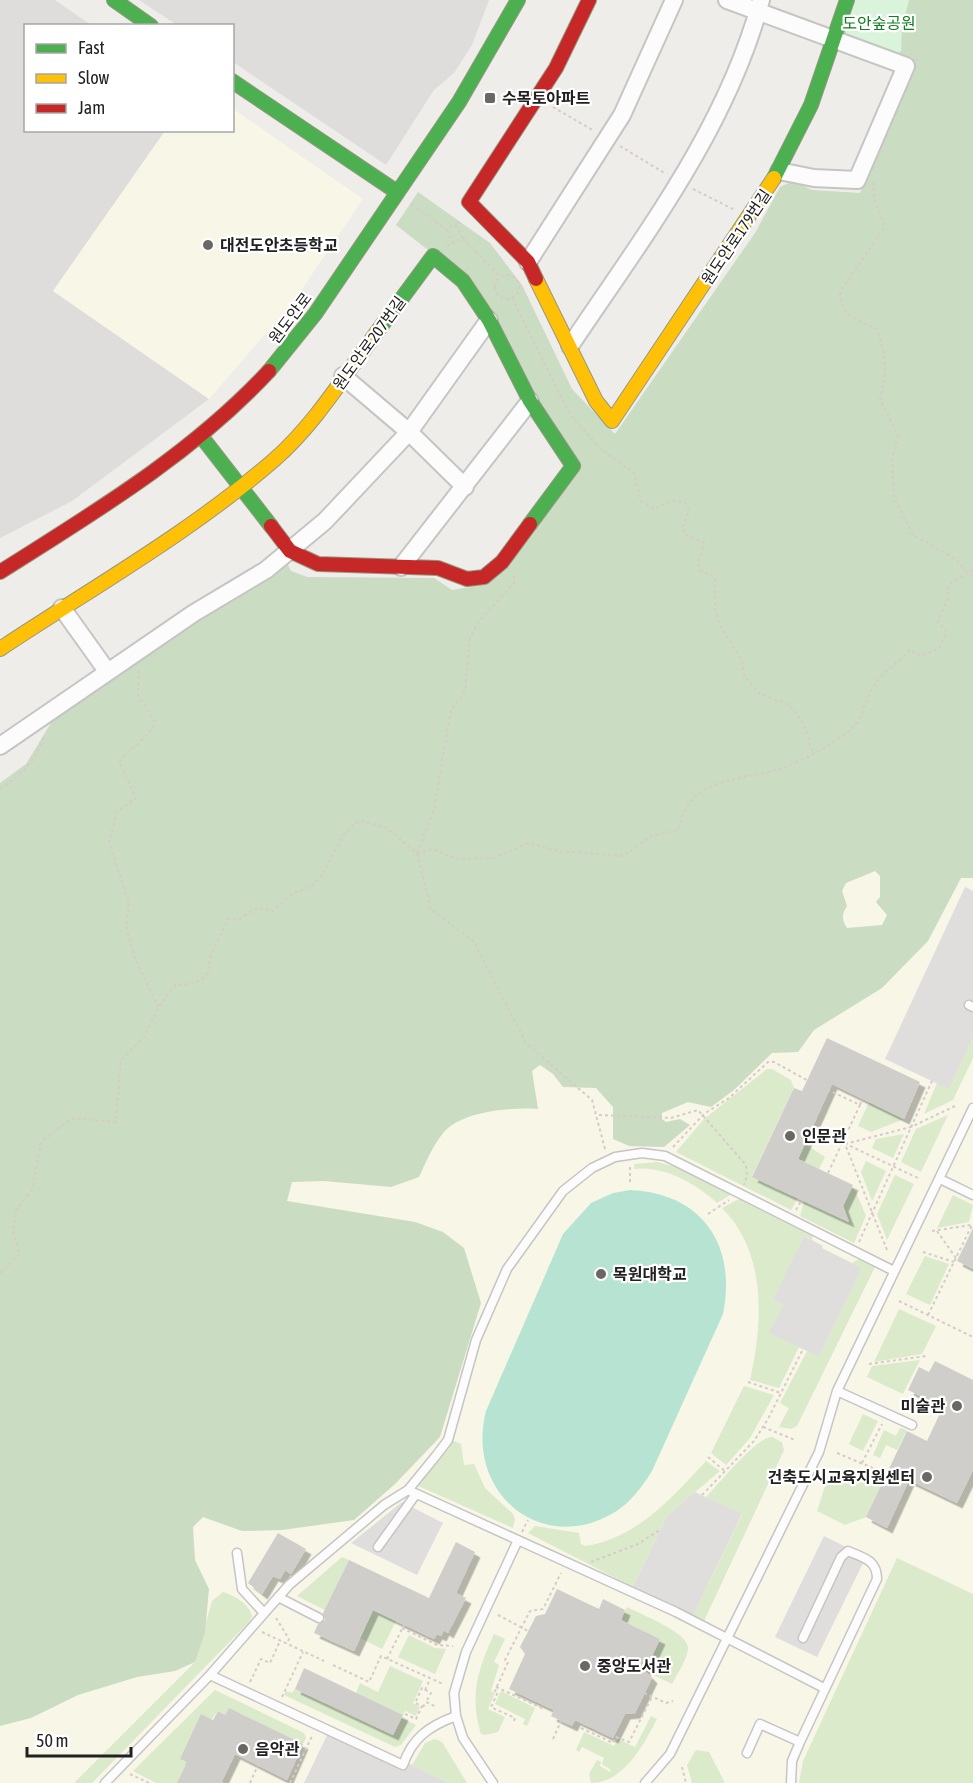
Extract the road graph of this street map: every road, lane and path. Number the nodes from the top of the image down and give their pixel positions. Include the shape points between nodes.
1 (114, 0) edge
2 (518, 0) edge
3 (589, 0) edge
4 (674, 0) edge
5 (727, 0) edge
6 (847, 0) edge
7 (760, 6) edge
8 (148, 24) edge
9 (835, 40) junction
10 (234, 82) edge
11 (545, 102) dead end
12 (602, 136) dead end
13 (616, 144) dead end
14 (779, 171) junction
15 (674, 179) dead end
16 (873, 182) dead end
17 (688, 186) dead end
18 (397, 192) junction
19 (409, 202) dead end
20 (734, 210) dead end
21 (466, 219) dead end
22 (455, 224) junction
23 (447, 230) junction
24 (463, 238) junction
25 (453, 243) junction
26 (447, 246) dead end
27 (528, 262) junction
28 (500, 278) junction
29 (489, 320) junction
30 (570, 346) junction
31 (344, 376) junction
32 (530, 401) junction
33 (409, 432) junction
34 (201, 436) junction
35 (241, 487) junction
36 (465, 487) junction
37 (686, 522) dead end
38 (290, 551) junction
39 (401, 567) junction
40 (973, 570) edge
41 (0, 572) edge
42 (968, 573) junction
43 (514, 574) dead end
44 (62, 608) junction
45 (0, 649) edge
46 (143, 662) dead end
47 (106, 671) junction
48 (48, 713) junction
49 (0, 746) edge
50 (813, 753) junction
51 (0, 789) edge
52 (417, 853) junction
53 (158, 1008) junction
54 (932, 1081) dead end
55 (814, 1084) dead end
56 (822, 1087) dead end
57 (862, 1099) dead end
58 (860, 1105) junction
59 (955, 1106) dead end
60 (973, 1108) edge
61 (704, 1114) junction
62 (599, 1115) junction
63 (911, 1127) junction
64 (812, 1128) dead end
65 (844, 1143) junction
66 (606, 1153) dead end
67 (665, 1156) junction
68 (894, 1167) junction
69 (630, 1170) dead end
70 (828, 1173) dead end
71 (920, 1179) dead end
72 (940, 1179) junction
73 (746, 1182) dead end
74 (630, 1184) dead end
75 (973, 1195) edge
76 (734, 1197) dead end
77 (801, 1201) dead end
78 (796, 1210) dead end
79 (872, 1213) junction
80 (708, 1214) dead end
81 (887, 1250) dead end
82 (855, 1251) junction
83 (922, 1252) dead end
84 (956, 1258) junction
85 (954, 1262) junction
86 (894, 1270) junction
87 (0, 1273) edge
88 (899, 1301) dead end
89 (928, 1315) junction
90 (973, 1337) edge
91 (803, 1350) dead end
92 (926, 1356) dead end
93 (869, 1364) dead end
94 (748, 1382) dead end
95 (837, 1391) junction
96 (781, 1393) junction
97 (883, 1422) dead end
98 (912, 1425) dead end
99 (763, 1426) junction
100 (795, 1440) dead end
101 (837, 1453) dead end
102 (708, 1457) dead end
103 (862, 1463) junction
104 (726, 1472) junction
105 (887, 1474) dead end
106 (412, 1492) junction
107 (702, 1495) dead end
108 (661, 1529) dead end
109 (518, 1540) junction
110 (378, 1547) dead end
111 (237, 1553) dead end
112 (582, 1563) dead end
113 (561, 1573) dead end
114 (278, 1597) junction
115 (269, 1614) junction
116 (498, 1615) dead end
117 (319, 1618) dead end
118 (521, 1628) junction
119 (260, 1631) dead end
120 (528, 1631) dead end
121 (803, 1638) dead end
122 (727, 1640) junction
123 (280, 1641) junction
124 (286, 1644) junction
125 (453, 1646) dead end
126 (303, 1652) junction
127 (387, 1659) junction
128 (324, 1662) dead end
129 (333, 1665) dead end
130 (210, 1675) junction
131 (430, 1679) junction
132 (250, 1682) dead end
133 (443, 1684) dead end
134 (496, 1687) junction
135 (824, 1688) junction
136 (425, 1690) junction
137 (644, 1693) dead end
138 (282, 1697) dead end
139 (652, 1697) junction
140 (673, 1701) dead end
141 (426, 1702) junction
142 (422, 1706) junction
143 (437, 1707) dead end
144 (544, 1709) dead end
145 (405, 1714) dead end
146 (456, 1716) junction
147 (514, 1721) dead end
148 (561, 1721) dead end
149 (581, 1728) dead end
150 (313, 1734) dead end
151 (553, 1739) dead end
152 (800, 1742) junction
153 (747, 1753) dead end
154 (258, 1765) dead end
155 (682, 1767) dead end
156 (128, 1773) dead end
157 (491, 1782) edge
158 (105, 1783) edge
159 (149, 1783) edge
160 (250, 1783) edge
161 (290, 1783) edge
162 (645, 1783) edge
163 (686, 1783) edge
164 (791, 1783) edge

1 - 8 street
2 - 18 street, 원도안로 via 481,68
3 - 27 street via 556,69 469,202
4 - 27 street via 622,115
5 - 7 street
6 - 9 street, 원도안로179번길
7 - 9 street
7 - 30 street via 735,72 686,172
9 - 14 street, 원도안로179번길 via 811,105
9 - 14 street via 906,66 857,180
10 - 18 street
11 - 12 path
13 - 15 path
14 - 30 street, 원도안로179번길 via 612,421 596,401
16 - 42 path via 875,202 885,226 840,292 840,303 853,320 878,329 887,374 880,399 897,436 892,460 894,497 913,535 956,559
17 - 20 path
18 - 34 street, 원도안로 via 307,325 272,369
19 - 23 path
21 - 22 path
22 - 23 path
22 - 24 path
23 - 25 path
24 - 25 path
24 - 28 path
25 - 26 path
27 - 30 street
28 - 28 path via 507,275 517,281 519,288 512,298 496,292
29 - 31 street, 원도안로207번길 via 463,281 433,256
29 - 32 street, 원도안로207번길
29 - 33 street
31 - 33 street
31 - 35 street, 원도안로207번길 via 309,424
32 - 36 street
32 - 39 street, 원도안로207번길 via 573,466 514,547 484,577 467,579 438,568
33 - 36 street
33 - 38 street via 349,498
34 - 35 street, 원도안로207번길
34 - 41 street, 원도안로
35 - 38 street, 원도안로207번길
35 - 44 street, 원도안로207번길
36 - 39 street
37 - 50 path via 684,534 704,543 698,565 701,571 715,577 715,609 742,661 744,676 760,694 790,705 804,725
38 - 39 street, 원도안로207번길 via 318,564
38 - 47 street
40 - 42 path
42 - 50 path via 948,585 948,597 938,622 947,632 939,648 921,656 910,650 867,695 860,720 850,731
43 - 52 path via 514,583 478,621 470,638 465,691 451,710 434,810
44 - 45 street, 원도안로207번길
44 - 47 street
46 - 53 path via 138,695 155,722 153,730 119,762 136,798 117,812 110,842 129,903 126,926 135,959
47 - 48 street
48 - 49 street
48 - 51 path via 42,746 24,772
50 - 52 path via 788,766 718,783 689,801 678,830 651,836 623,856 558,851 528,843 493,858 456,859 433,849
52 - 53 path via 387,828 362,821 355,823 312,886 294,893 273,911 256,908 240,919 228,919 210,958 208,972 201,980 175,985
52 - 62 path via 431,909 474,942 526,1043 592,1100
53 - 87 path via 144,1037 121,1060 116,1122 72,1118 41,1142 32,1191 16,1210 13,1232 20,1254
54 - 63 path
55 - 61 path via 771,1061
56 - 58 path
57 - 58 path
58 - 65 path
59 - 63 path
60 - 72 lane
61 - 62 path via 698,1110 671,1118
61 - 67 path
61 - 73 path via 746,1165
62 - 66 path
63 - 65 path
63 - 68 path
64 - 65 path
65 - 68 path
65 - 70 path
65 - 79 path
67 - 82 lane
67 - 106 lane via 642,1153 615,1157 592,1168 563,1191 541,1218 507,1269 491,1303 464,1377 448,1440
68 - 71 path
68 - 79 path
69 - 74 path
72 - 75 lane
72 - 86 lane
76 - 80 path
77 - 78 path
79 - 81 path
79 - 82 path
82 - 86 lane
83 - 85 path
84 - 84 path via 972,1225 934,1231
84 - 85 path
85 - 89 path
86 - 95 lane
88 - 89 path
89 - 90 path
91 - 96 path
92 - 93 path
94 - 96 path
95 - 98 lane
95 - 122 lane via 819,1452
96 - 99 path
97 - 103 path
99 - 100 path
99 - 104 path
101 - 103 path
102 - 104 path
103 - 105 path
104 - 107 path
106 - 109 lane
106 - 110 lane
106 - 114 lane via 384,1505
108 - 112 path via 622,1552
109 - 122 lane via 676,1612
109 - 146 lane via 459,1667 454,1693
111 - 115 lane via 242,1589
113 - 118 path via 543,1609 530,1611
114 - 115 lane
114 - 117 lane
115 - 124 path via 289,1639
115 - 130 lane
116 - 118 path
118 - 120 path
118 - 134 path
119 - 123 path
121 - 135 lane via 841,1557 848,1551 870,1560 877,1569 877,1579
122 - 135 lane
122 - 162 lane via 670,1754
123 - 124 path
123 - 132 path via 270,1663 261,1659
124 - 126 path
125 - 127 path via 437,1645 403,1626
126 - 128 path
126 - 138 path
127 - 129 path via 381,1656 369,1682
127 - 131 path
130 - 146 lane via 403,1765 418,1736
130 - 158 lane
131 - 133 path
131 - 136 path
134 - 144 path
134 - 147 path via 498,1692 491,1707 515,1718
135 - 152 lane
136 - 141 path via 431,1693
136 - 142 path via 422,1688 415,1703
137 - 139 path
139 - 140 path via 666,1703
139 - 149 path via 629,1742 616,1737 613,1743
141 - 142 path
141 - 143 path
142 - 145 path via 416,1719
146 - 157 lane via 463,1738
148 - 151 path
150 - 161 path
152 - 153 lane via 760,1724
152 - 164 lane via 792,1761
154 - 160 path
155 - 163 path
156 - 159 path

